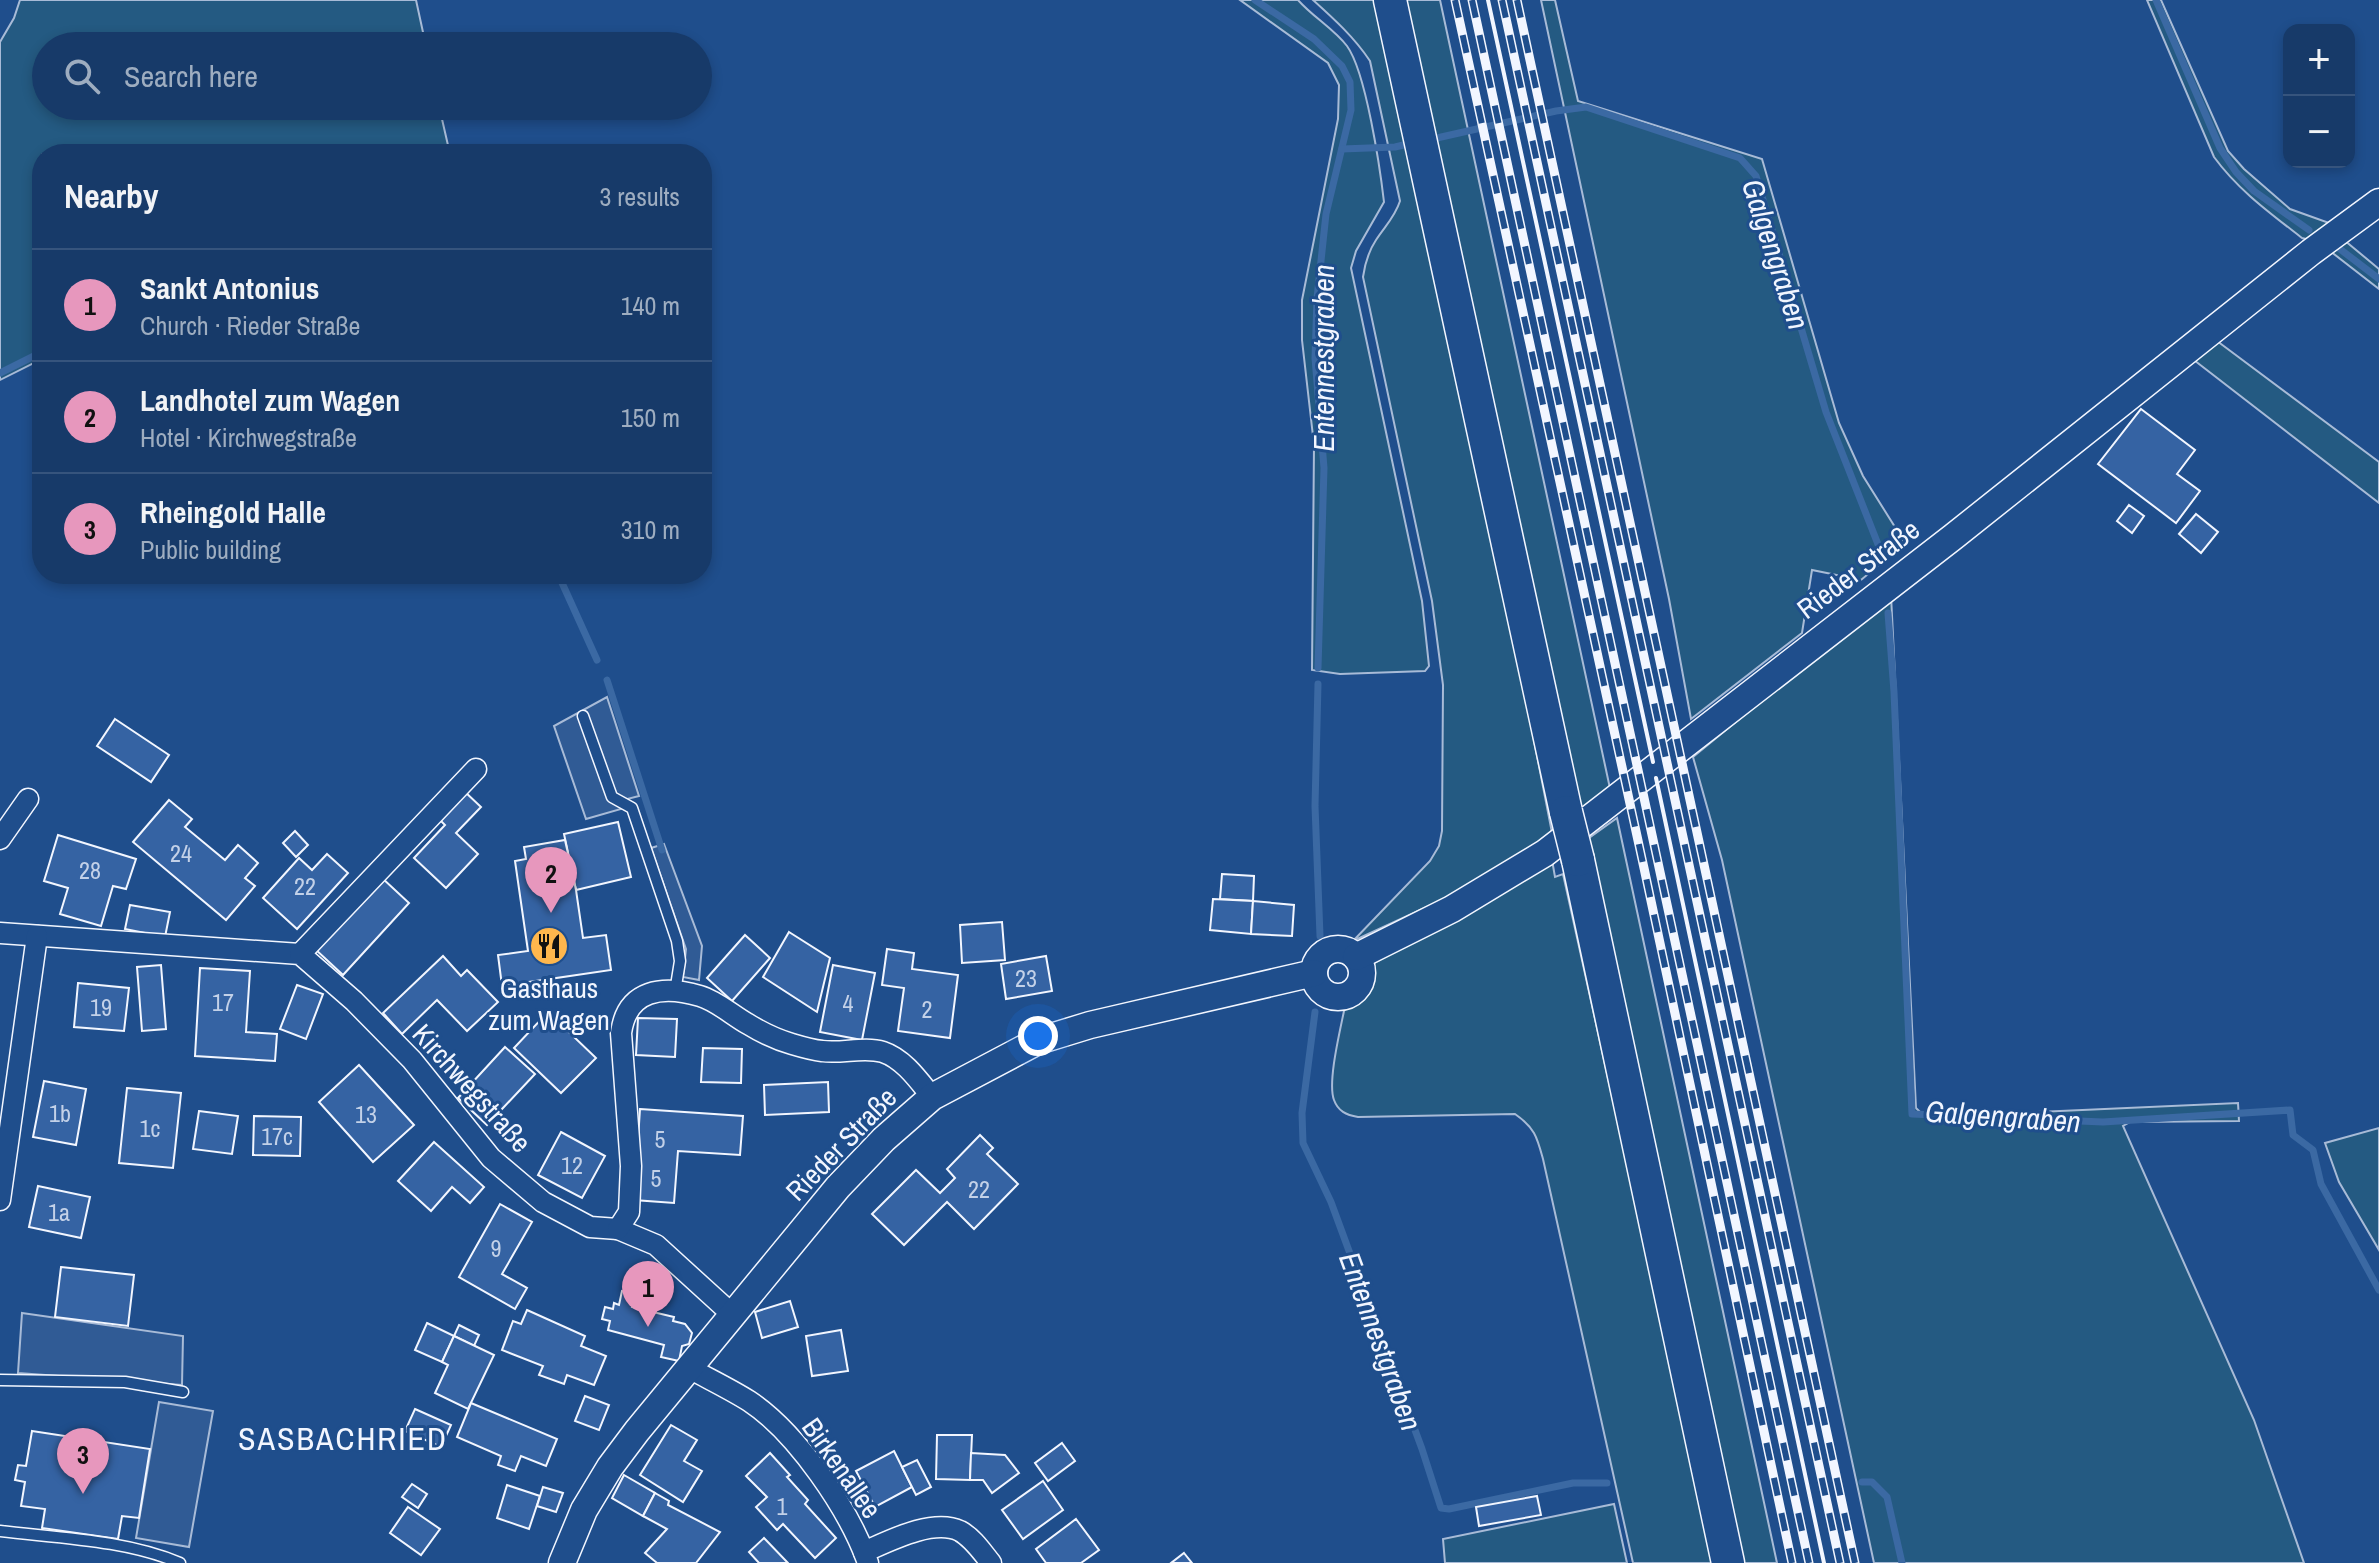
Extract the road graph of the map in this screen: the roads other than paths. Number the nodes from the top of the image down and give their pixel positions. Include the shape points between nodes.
1 (1390, 0) edge
2 (2379, 202) edge
3 (583, 716) dead end
4 (476, 769) dead end
5 (28, 799) dead end
6 (0, 839) edge
7 (0, 933) edge
8 (37, 936) junction
9 (300, 954) junction
10 (1356, 957) junction
11 (1314, 973) junction
12 (675, 992) junction
13 (932, 1097) junction
14 (5, 1120) edge
15 (0, 1200) edge
16 (618, 1229) junction
17 (734, 1316) junction
18 (689, 1368) junction
19 (0, 1380) edge
20 (183, 1392) dead end
21 (0, 1531) edge
22 (866, 1557) edge
23 (180, 1563) edge
24 (562, 1563) edge
25 (991, 1563) edge
26 (1728, 1563) edge

1 - 26 main road, bridge
2 - 10 street, Rieder Straße via 1545,853 1452,909
3 - 12 lane via 612,797 632,808 677,941
4 - 9 street
5 - 6 street
7 - 8 street
8 - 9 street
8 - 14 street
9 - 16 street, Kirchwegstraße via 412,1060 491,1158 543,1202 590,1227
10 - 11 street, Rieder Straße via 1344,950 1330,951 1319,959
10 - 11 street via 1362,975 1348,994 1325,993
11 - 13 street, Rieder Straße via 1038,1041
12 - 13 street via 702,996 789,1044 823,1052 883,1052 904,1065
12 - 16 street via 648,993 628,1007 623,1019 631,1166 629,1212
13 - 17 street, Rieder Straße via 838,1187
14 - 15 street
16 - 17 street, Kirchwegstraße via 656,1245
17 - 18 street, Rieder Straße
18 - 22 street, Birkenallee via 749,1401 789,1436 836,1499
18 - 24 street, Rieder Straße via 610,1467 584,1510
19 - 20 lane via 125,1382
21 - 23 lane via 132,1548
22 - 25 street, Birkenallee via 908,1533 940,1528 960,1531

